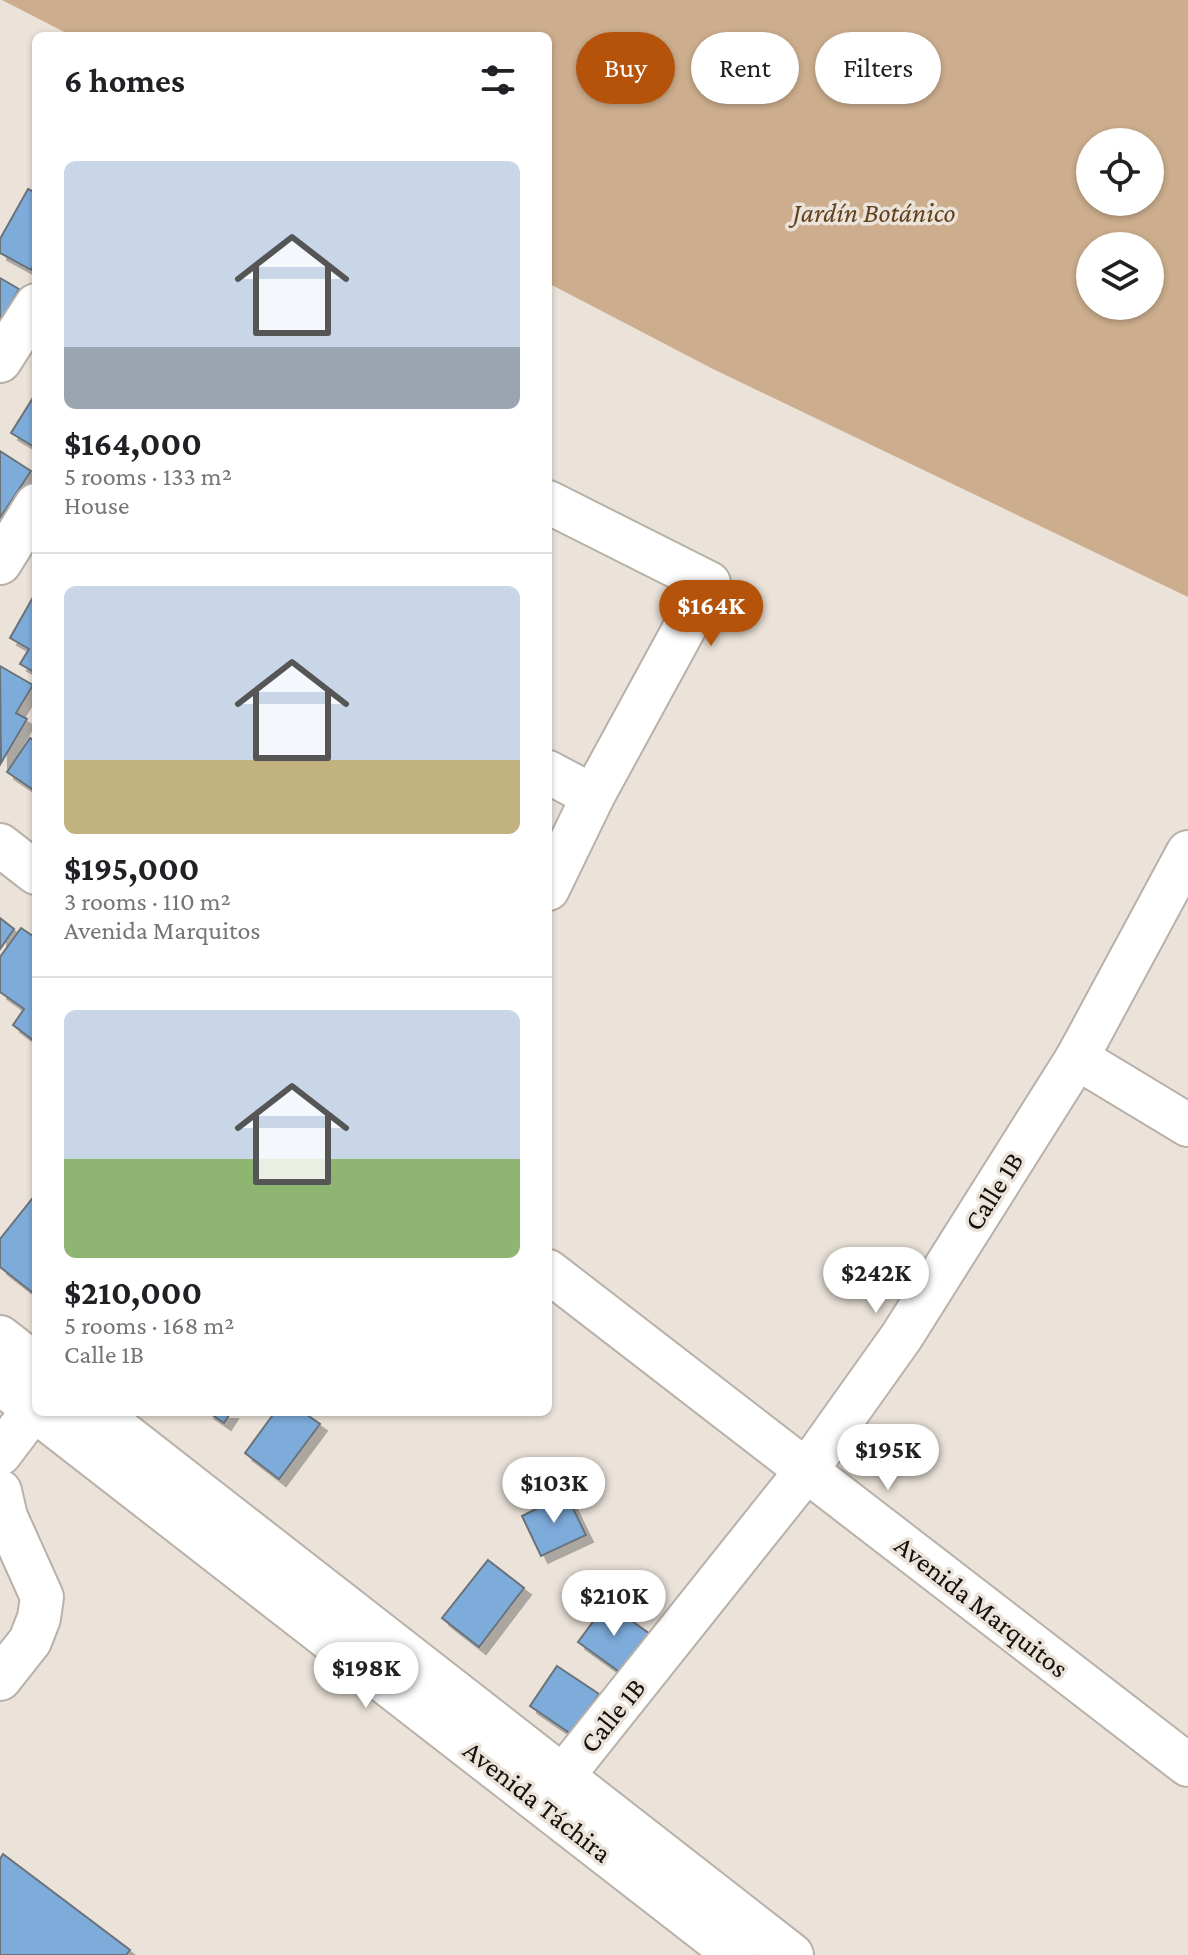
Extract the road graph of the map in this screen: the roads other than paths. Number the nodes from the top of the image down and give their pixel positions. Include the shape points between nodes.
1 (32, 311) edge
2 (0, 361) edge
3 (552, 504) edge
4 (32, 511) edge
5 (0, 563) edge
6 (552, 774) edge
7 (593, 796) junction
8 (0, 845) edge
9 (1188, 852) edge
10 (32, 870) edge
11 (552, 881) edge
12 (1077, 1058) junction
13 (1188, 1125) edge
14 (552, 1274) edge
15 (0, 1337) edge
16 (32, 1362) edge
17 (0, 1383) edge
18 (32, 1408) edge
19 (32, 1416) edge
20 (42, 1416) edge
21 (101, 1416) edge
22 (0, 1454) edge
23 (806, 1471) junction
24 (0, 1491) edge
25 (0, 1679) edge
26 (1188, 1765) edge
27 (562, 1777) junction
28 (736, 1955) edge
29 (792, 1955) edge

1 - 2 street
3 - 7 street via 709,583
4 - 5 street
6 - 7 street
7 - 11 street
8 - 10 street
9 - 12 street, Calle 1B
12 - 13 street
12 - 23 street, Calle 1B via 902,1336
14 - 23 street, Avenida Marquitos
15 - 16 street
17 - 18 street, Avenida Táchira
19 - 22 street
20 - 28 street, Avenida Táchira
21 - 27 street
23 - 26 street, Avenida Marquitos
23 - 27 street, Calle 1B
24 - 25 street via 42,1597 30,1641
27 - 29 street

